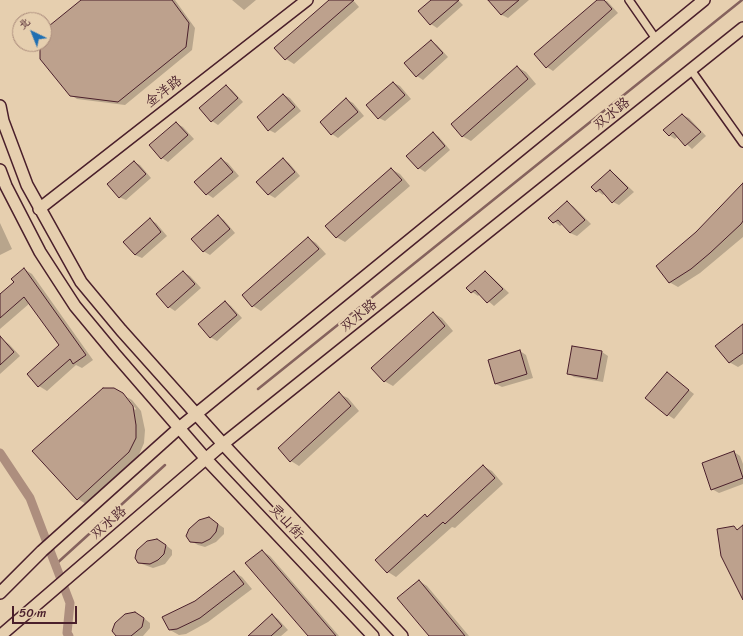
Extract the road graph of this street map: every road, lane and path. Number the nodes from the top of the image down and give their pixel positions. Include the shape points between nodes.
1 (307, 0) edge
2 (629, 0) edge
3 (704, 0) edge
4 (743, 28) edge
5 (656, 39) junction
6 (691, 70) junction
7 (0, 106) edge
8 (743, 143) edge
9 (0, 170) edge
10 (38, 209) junction
11 (196, 414) junction
12 (179, 428) junction
13 (223, 444) junction
14 (206, 459) junction
15 (0, 593) edge
16 (0, 636) edge
17 (373, 636) edge
18 (402, 636) edge

1 - 10 main road, 金洋路
2 - 5 street
3 - 5 main road, 双水路
4 - 6 main road, 双水路
5 - 11 main road, 双水路
6 - 8 street
6 - 13 main road, 双水路
7 - 10 main road, 灵山街 via 3,121
9 - 12 main road, 灵山街 via 40,252 75,306
10 - 11 main road, 灵山街 via 81,282
11 - 12 main road, 双水路
11 - 13 main road, 灵山街
12 - 14 main road, 灵山街
12 - 15 main road, 双水路 via 42,551
13 - 14 main road, 双水路
13 - 18 main road, 灵山街
14 - 16 main road, 双水路
14 - 17 main road, 灵山街

